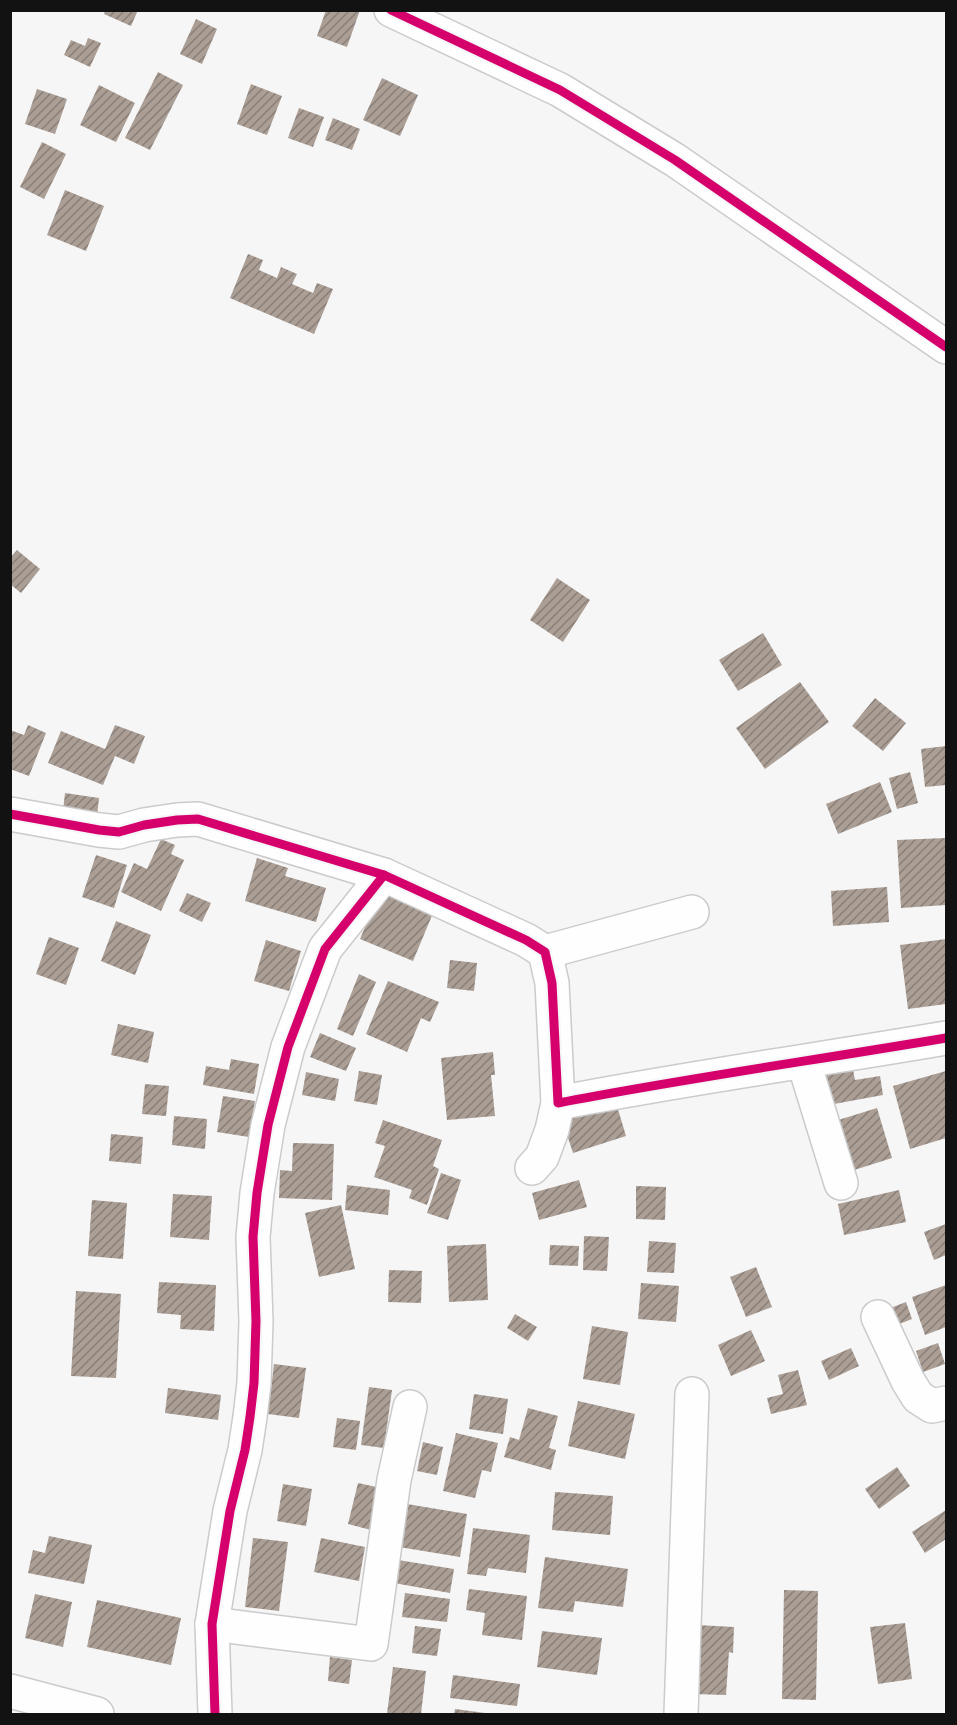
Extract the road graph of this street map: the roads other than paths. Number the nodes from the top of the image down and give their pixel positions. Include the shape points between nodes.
1 (392, 10) edge
2 (946, 347) edge
3 (10, 814) edge
4 (384, 875) junction
5 (692, 912) dead end
6 (545, 952) junction
7 (946, 1038) edge
8 (804, 1063) junction
9 (558, 1103) junction
10 (531, 1168) dead end
11 (841, 1183) dead end
12 (878, 1317) dead end
13 (693, 1394) dead end
14 (946, 1403) edge
15 (410, 1407) dead end
16 (212, 1624) junction
17 (10, 1691) edge
18 (97, 1714) edge
19 (215, 1714) edge
20 (681, 1714) edge

1 - 2 street via 560,90 656,148
3 - 4 street via 119,832 198,819
4 - 6 street
4 - 16 street via 325,949 288,1047 268,1125 253,1237 254,1383
5 - 6 street
6 - 9 street via 552,982
7 - 8 street
8 - 9 street
8 - 11 street
9 - 10 street via 542,1157
12 - 14 street via 918,1397 932,1406
13 - 20 street
15 - 16 street via 394,1480 371,1644
16 - 19 street
17 - 18 street

